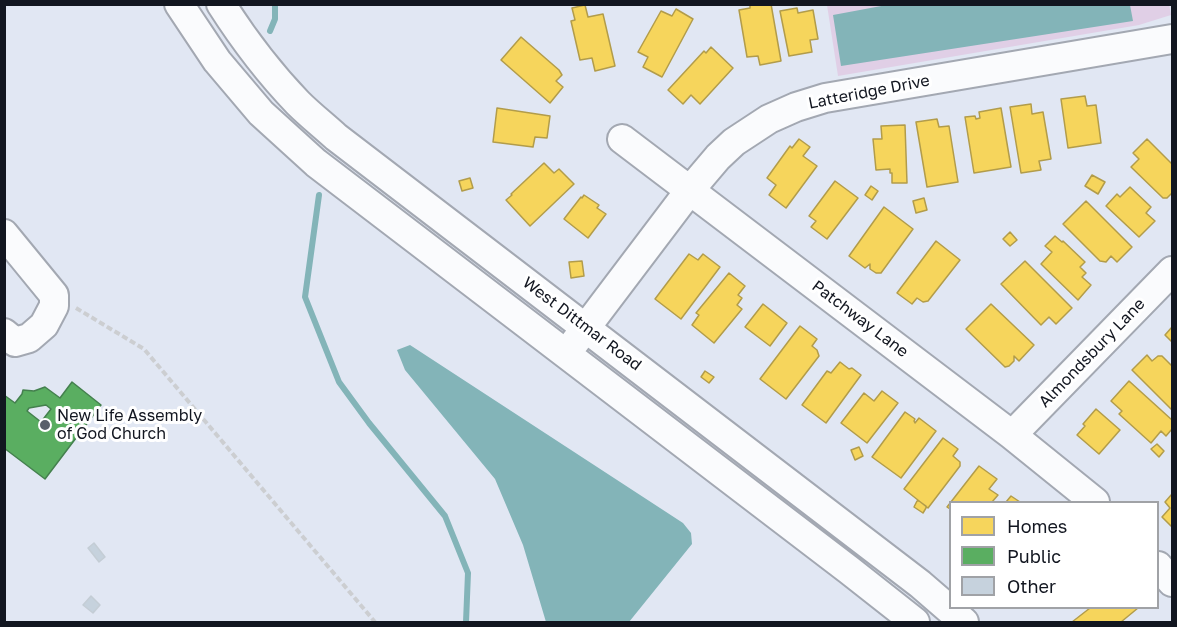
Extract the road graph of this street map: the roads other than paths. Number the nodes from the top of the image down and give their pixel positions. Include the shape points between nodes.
1 (179, 4) edge
2 (221, 4) edge
3 (1173, 39) edge
4 (622, 139) dead end
5 (690, 190) junction
6 (4, 234) edge
7 (1173, 271) edge
8 (586, 327) junction
9 (4, 333) edge
10 (566, 353) junction
11 (1012, 435) junction
12 (1094, 501) edge
13 (1159, 567) edge
14 (1173, 582) edge
15 (915, 622) edge
16 (964, 622) edge

1 - 10 street, West Dittmar Road via 217,61 261,113 316,163
2 - 8 street, West Dittmar Road via 264,64 336,137
3 - 5 street, Latteridge Drive via 825,98 796,107 769,118 734,142
4 - 5 street, Patchway Lane
5 - 8 street, Latteridge Drive
5 - 11 street, Patchway Lane
6 - 9 street via 54,295 54,306 44,325 29,338 15,342
7 - 11 street, Almondsbury Lane
8 - 10 street, Latteridge Drive
8 - 16 street, West Dittmar Road
10 - 15 street, West Dittmar Road
11 - 12 street, Patchway Lane
13 - 14 street

